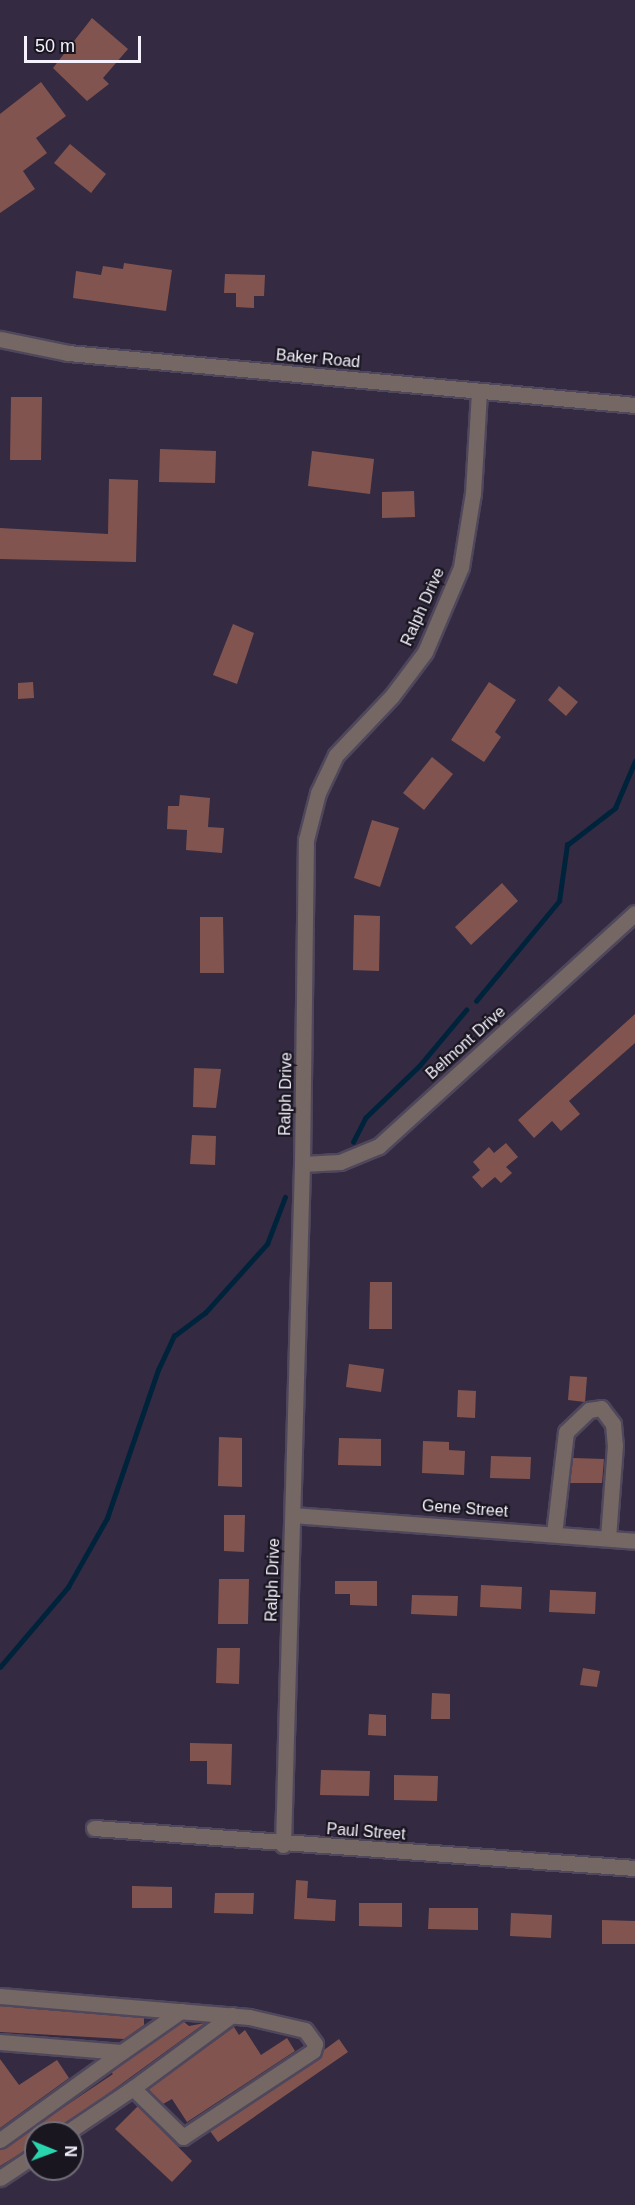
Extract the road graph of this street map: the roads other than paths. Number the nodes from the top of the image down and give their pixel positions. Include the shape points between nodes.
1 (0, 339) edge
2 (479, 392) junction
3 (635, 405) edge
4 (635, 913) edge
5 (302, 1164) junction
6 (292, 1515) junction
7 (554, 1534) junction
8 (608, 1538) junction
9 (635, 1540) edge
10 (94, 1828) dead end
11 (283, 1845) junction
12 (635, 1868) edge
13 (0, 1996) edge
14 (181, 2011) junction
15 (232, 2016) junction
16 (0, 2042) edge
17 (122, 2052) junction
18 (133, 2088) junction
19 (84, 2121) edge
20 (0, 2140) edge
21 (24, 2162) edge
22 (0, 2178) edge

1 - 2 street, Baker Road via 68,353
2 - 3 street, Baker Road
2 - 5 street, Ralph Drive via 473,494 461,567 425,652 392,696 336,755 318,793 306,840
4 - 5 street, Belmont Drive via 379,1146 340,1162
5 - 6 street, Ralph Drive
6 - 7 street, Gene Street
6 - 11 street, Ralph Drive
7 - 8 street, Gene Street
7 - 8 street via 566,1432 589,1410 601,1408 614,1424
8 - 9 street, Gene Street
10 - 11 street, Paul Street
11 - 12 street, Paul Street
13 - 14 street
14 - 15 street
14 - 17 street
15 - 18 street
15 - 18 street via 305,2030 315,2044 313,2050 183,2137
16 - 17 street
17 - 20 street
18 - 19 street
21 - 22 street

